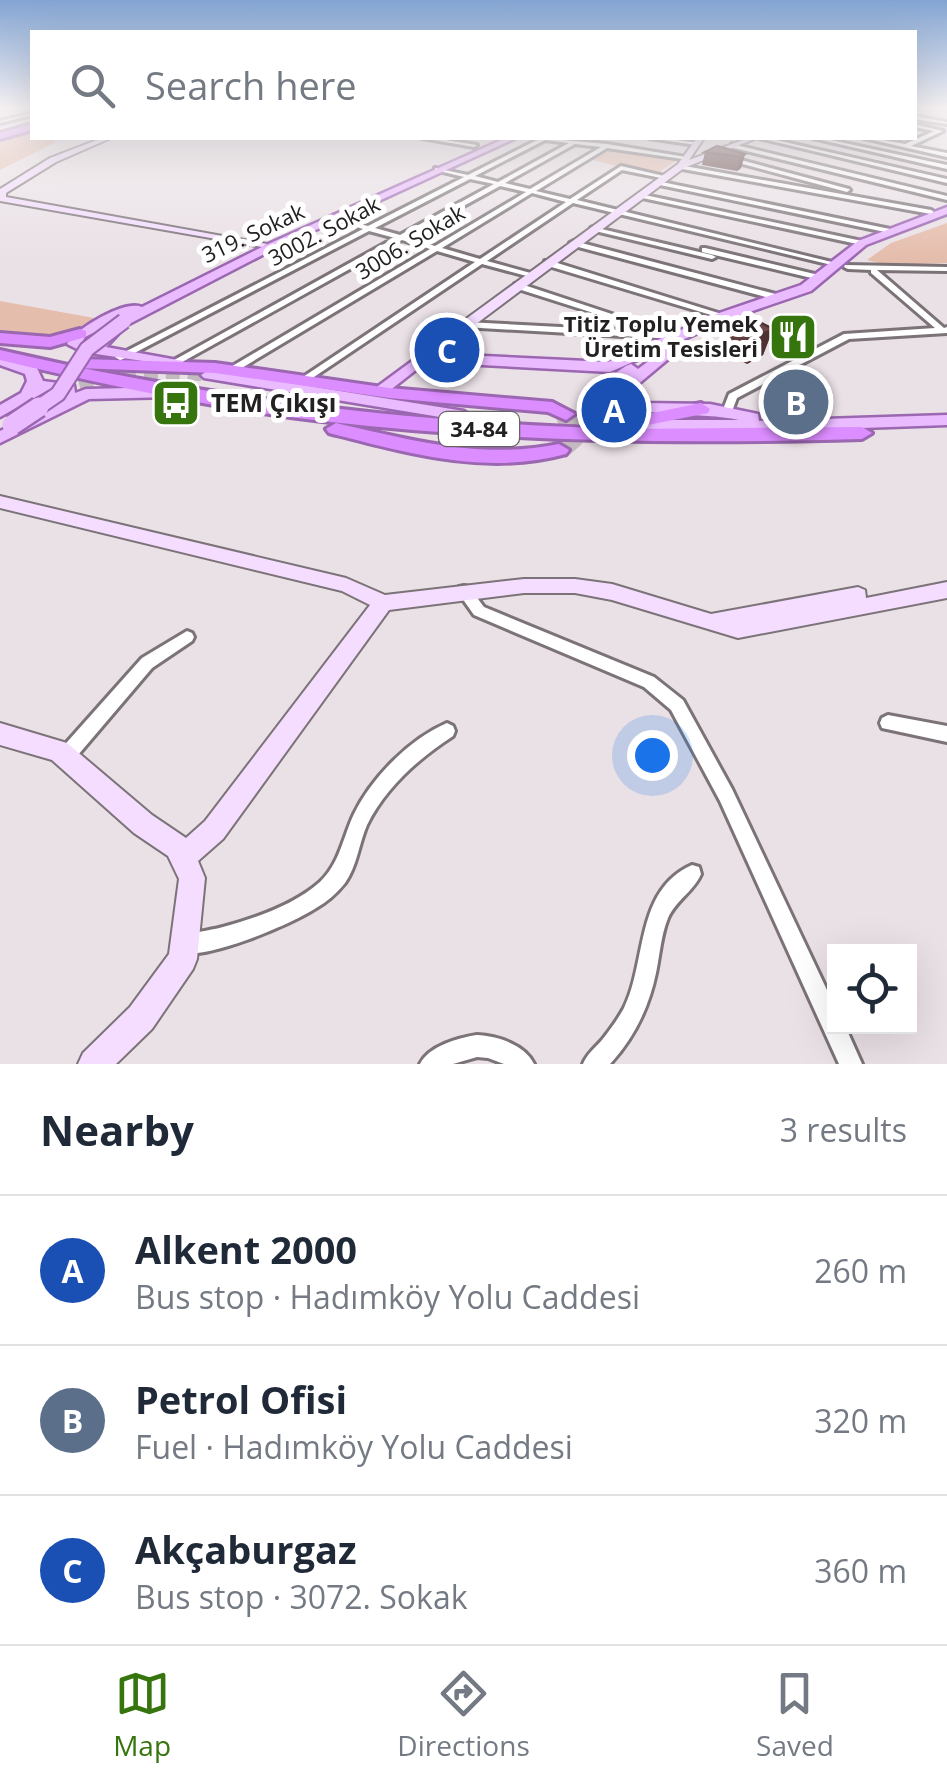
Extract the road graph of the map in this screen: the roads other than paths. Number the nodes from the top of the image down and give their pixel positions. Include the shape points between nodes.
1 (62, 159) edge
2 (451, 159) edge
3 (456, 159) edge
4 (502, 159) edge
5 (543, 159) edge
6 (585, 159) edge
7 (670, 159) edge
8 (695, 159) edge
9 (728, 159) edge
10 (784, 159) edge
11 (851, 159) edge
12 (909, 159) edge
13 (682, 161) junction
14 (947, 167) edge
15 (437, 169) junction
16 (466, 176) junction
17 (660, 180) junction
18 (947, 181) edge
19 (495, 184) junction
20 (526, 192) junction
21 (640, 196) junction
22 (947, 198) edge
23 (1, 199) edge
24 (566, 202) junction
25 (616, 213) junction
26 (942, 215) edge
27 (332, 218) junction
28 (367, 228) junction
29 (593, 230) junction
30 (890, 231) junction
31 (716, 237) junction
32 (400, 238) junction
33 (574, 243) junction
34 (262, 244) junction
35 (862, 244) junction
36 (435, 248) junction
37 (714, 254) junction
38 (480, 261) junction
39 (548, 263) junction
40 (230, 266) junction
41 (842, 266) junction
42 (947, 268) edge
43 (213, 269) junction
44 (874, 271) junction
45 (531, 276) junction
46 (698, 276) junction
47 (820, 278) junction
48 (518, 286) junction
49 (780, 298) junction
50 (730, 318) junction
51 (121, 320) junction
52 (466, 326) junction
53 (944, 330) edge
54 (80, 334) junction
55 (0, 341) edge
56 (673, 343) junction
57 (97, 346) junction
58 (120, 357) junction
59 (423, 357) junction
60 (0, 358) edge
61 (82, 364) junction
62 (172, 364) junction
63 (232, 370) junction
64 (204, 371) junction
65 (302, 381) junction
66 (172, 392) junction
67 (378, 392) junction
68 (26, 397) junction
69 (231, 402) junction
70 (58, 406) junction
71 (700, 409) junction
72 (727, 412) junction
73 (590, 414) tunnel mouth
74 (464, 416) junction
75 (566, 418) junction
76 (947, 420) edge
77 (4, 423) edge
78 (622, 424) junction
79 (777, 426) junction
80 (947, 429) edge
81 (862, 433) joint
82 (559, 450) dead end
83 (0, 502) edge
84 (947, 578) edge
85 (947, 590) edge
86 (464, 591) junction
87 (382, 602) junction
88 (694, 618) junction
89 (186, 637) dead end
90 (888, 723) dead end
91 (447, 730) dead end
92 (0, 734) edge
93 (947, 734) edge
94 (66, 756) junction
95 (184, 856) junction
96 (692, 874) dead end
97 (185, 945) junction
98 (94, 1064) edge
99 (431, 1064) edge
100 (522, 1064) edge
101 (594, 1064) edge
102 (851, 1064) edge

1 - 23 street via 24,176
2 - 34 main road, 319. Sokak
3 - 15 main road, 319. Sokak
4 - 16 street, 3002. Sokak
5 - 19 street
6 - 20 street, 3006. Sokak
7 - 13 street
8 - 13 street
9 - 26 street
10 - 22 street
11 - 18 street
12 - 14 street
13 - 17 street
13 - 26 street
15 - 16 street
15 - 27 main road, 319. Sokak
16 - 19 street
16 - 28 street, 3002. Sokak
17 - 21 street
17 - 24 street via 621,168
17 - 30 street
19 - 20 street
19 - 32 street
20 - 24 street
20 - 36 street, 3006. Sokak
21 - 25 street
21 - 35 street
23 - 34 street
24 - 25 street
24 - 38 street
25 - 29 street
25 - 31 street
26 - 30 main road
26 - 41 main road
27 - 28 street
27 - 40 main road, 319. Sokak
28 - 32 street
28 - 58 street, 3002. Sokak
29 - 33 street
29 - 37 street
30 - 35 main road
31 - 37 street via 703,249
31 - 41 street
32 - 36 street
32 - 62 street
33 - 39 street
33 - 46 street
34 - 43 main road, 319. Sokak
35 - 41 main road
36 - 38 street
36 - 63 street, 3006. Sokak
37 - 46 street
37 - 47 street
38 - 45 street
38 - 65 street
39 - 45 street
39 - 50 street
40 - 51 main road, 319. Sokak
40 - 57 main road
41 - 44 street
41 - 47 main road
41 - 50 main road via 815,294
42 - 44 street
43 - 51 main road, 319. Sokak
43 - 54 main road
44 - 53 street
45 - 48 street
46 - 49 street
47 - 49 main road
48 - 52 street
48 - 56 street
49 - 50 main road
50 - 56 main road
51 - 77 main road, bridge via 87,348 58,394
52 - 56 street
52 - 59 street
53 - 72 street via 847,336 733,396
54 - 55 highway via 50,342
54 - 57 main road via 76,347
55 - 61 highway, 34-84
56 - 59 main road via 610,368
56 - 71 main road via 631,379 622,399 642,408
56 - 73 main road via 610,382
57 - 58 main road
58 - 62 main road
59 - 67 main road
60 - 66 highway, 34-84
60 - 68 main road via 36,376
61 - 64 highway
61 - 74 highway, 34-84 via 298,400
62 - 64 main road
63 - 64 highway
63 - 65 highway
64 - 74 main road
65 - 67 highway
66 - 69 highway, 34-84
66 - 70 main road via 104,390
67 - 75 highway via 552,407
68 - 70 main road via 58,384 70,393
68 - 77 main road
69 - 81 highway, 34-84 via 539,432 721,438
69 - 82 highway via 443,452 519,456
70 - 77 main road
71 - 72 main road
71 - 78 highway
72 - 79 main road
74 - 75 highway, 34-84
75 - 78 highway, 34-84
76 - 79 main road, 34-84
78 - 79 main road, 34-84
80 - 81 main road, 34-84
83 - 87 street via 346,585
84 - 88 street via 723,620
85 - 88 street via 738,630
86 - 87 street
86 - 88 street via 575,586
86 - 102 street via 478,611 648,682 677,705 726,794
87 - 95 street via 214,830
89 - 94 street via 147,663
90 - 93 street
91 - 97 street via 371,804 336,880 317,896 241,932
92 - 94 street via 36,740
94 - 95 street
95 - 97 street via 192,878
96 - 101 street via 661,906 638,999 620,1036
97 - 98 street via 167,986
99 - 100 street via 474,1043 495,1046

